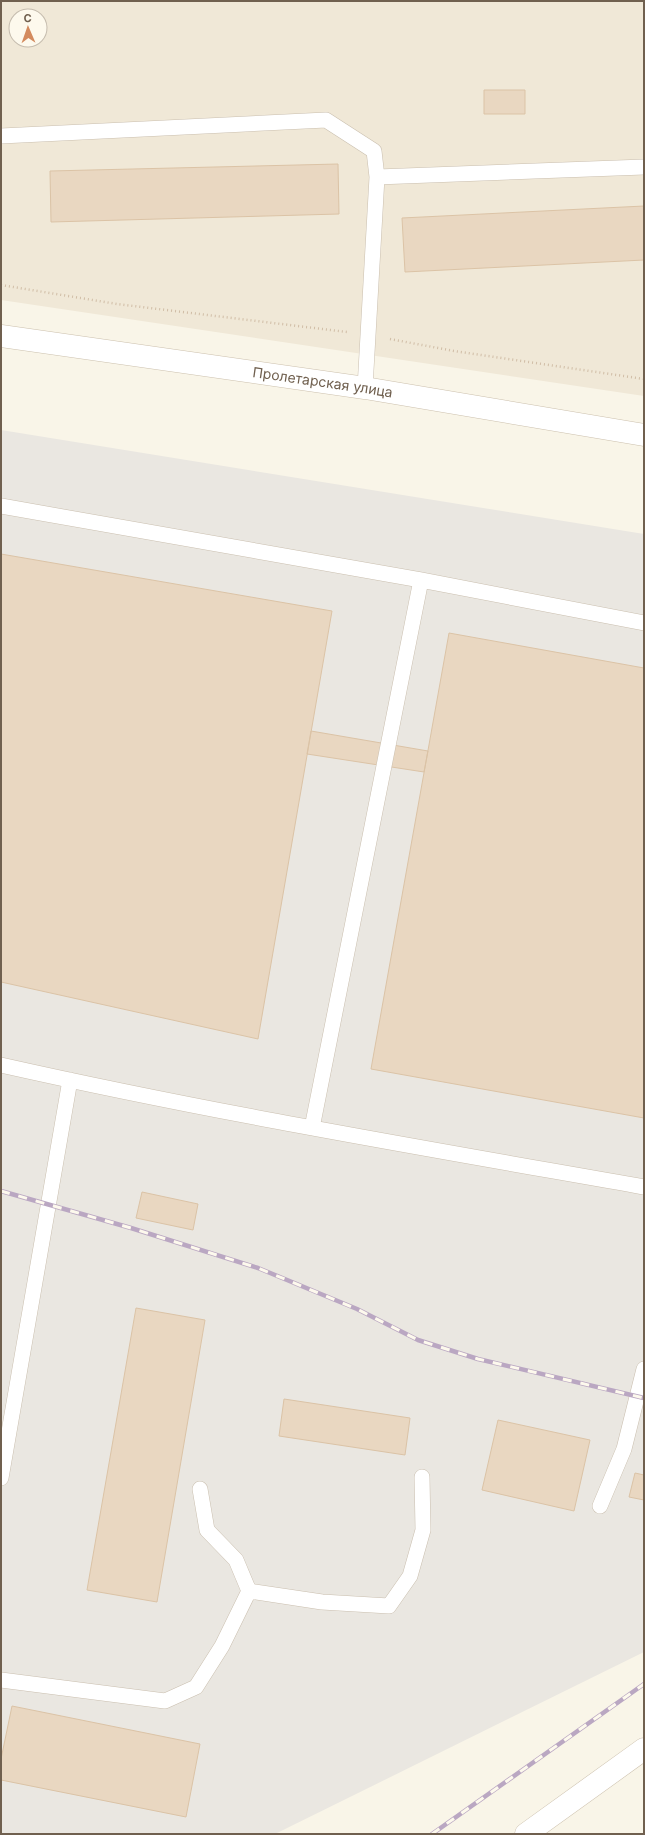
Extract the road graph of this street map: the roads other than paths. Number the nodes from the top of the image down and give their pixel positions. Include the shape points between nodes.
1 (1, 136) edge
2 (644, 167) edge
3 (377, 177) junction
4 (1, 336) edge
5 (365, 388) junction
6 (644, 435) edge
7 (1, 506) edge
8 (421, 580) junction
9 (644, 623) edge
10 (1, 1065) edge
11 (70, 1080) junction
12 (312, 1128) junction
13 (644, 1187) edge
14 (644, 1368) edge
15 (422, 1477) dead end
16 (1, 1478) edge
17 (200, 1489) dead end
18 (600, 1506) dead end
19 (249, 1591) junction
20 (1, 1680) edge
21 (644, 1749) edge
22 (526, 1834) edge

1 - 3 lane via 326,120 374,151
2 - 3 lane
3 - 5 lane
4 - 5 main road, Пролетарская улица
5 - 6 main road, Пролетарская улица
7 - 8 lane
8 - 9 lane
8 - 12 lane
10 - 11 lane
11 - 12 lane
11 - 16 lane
12 - 13 lane
14 - 18 lane via 624,1449
15 - 19 lane via 423,1530 410,1576 389,1606 322,1602
17 - 19 lane via 207,1530 236,1560
19 - 20 lane via 222,1646 196,1687 165,1701
21 - 22 main road

